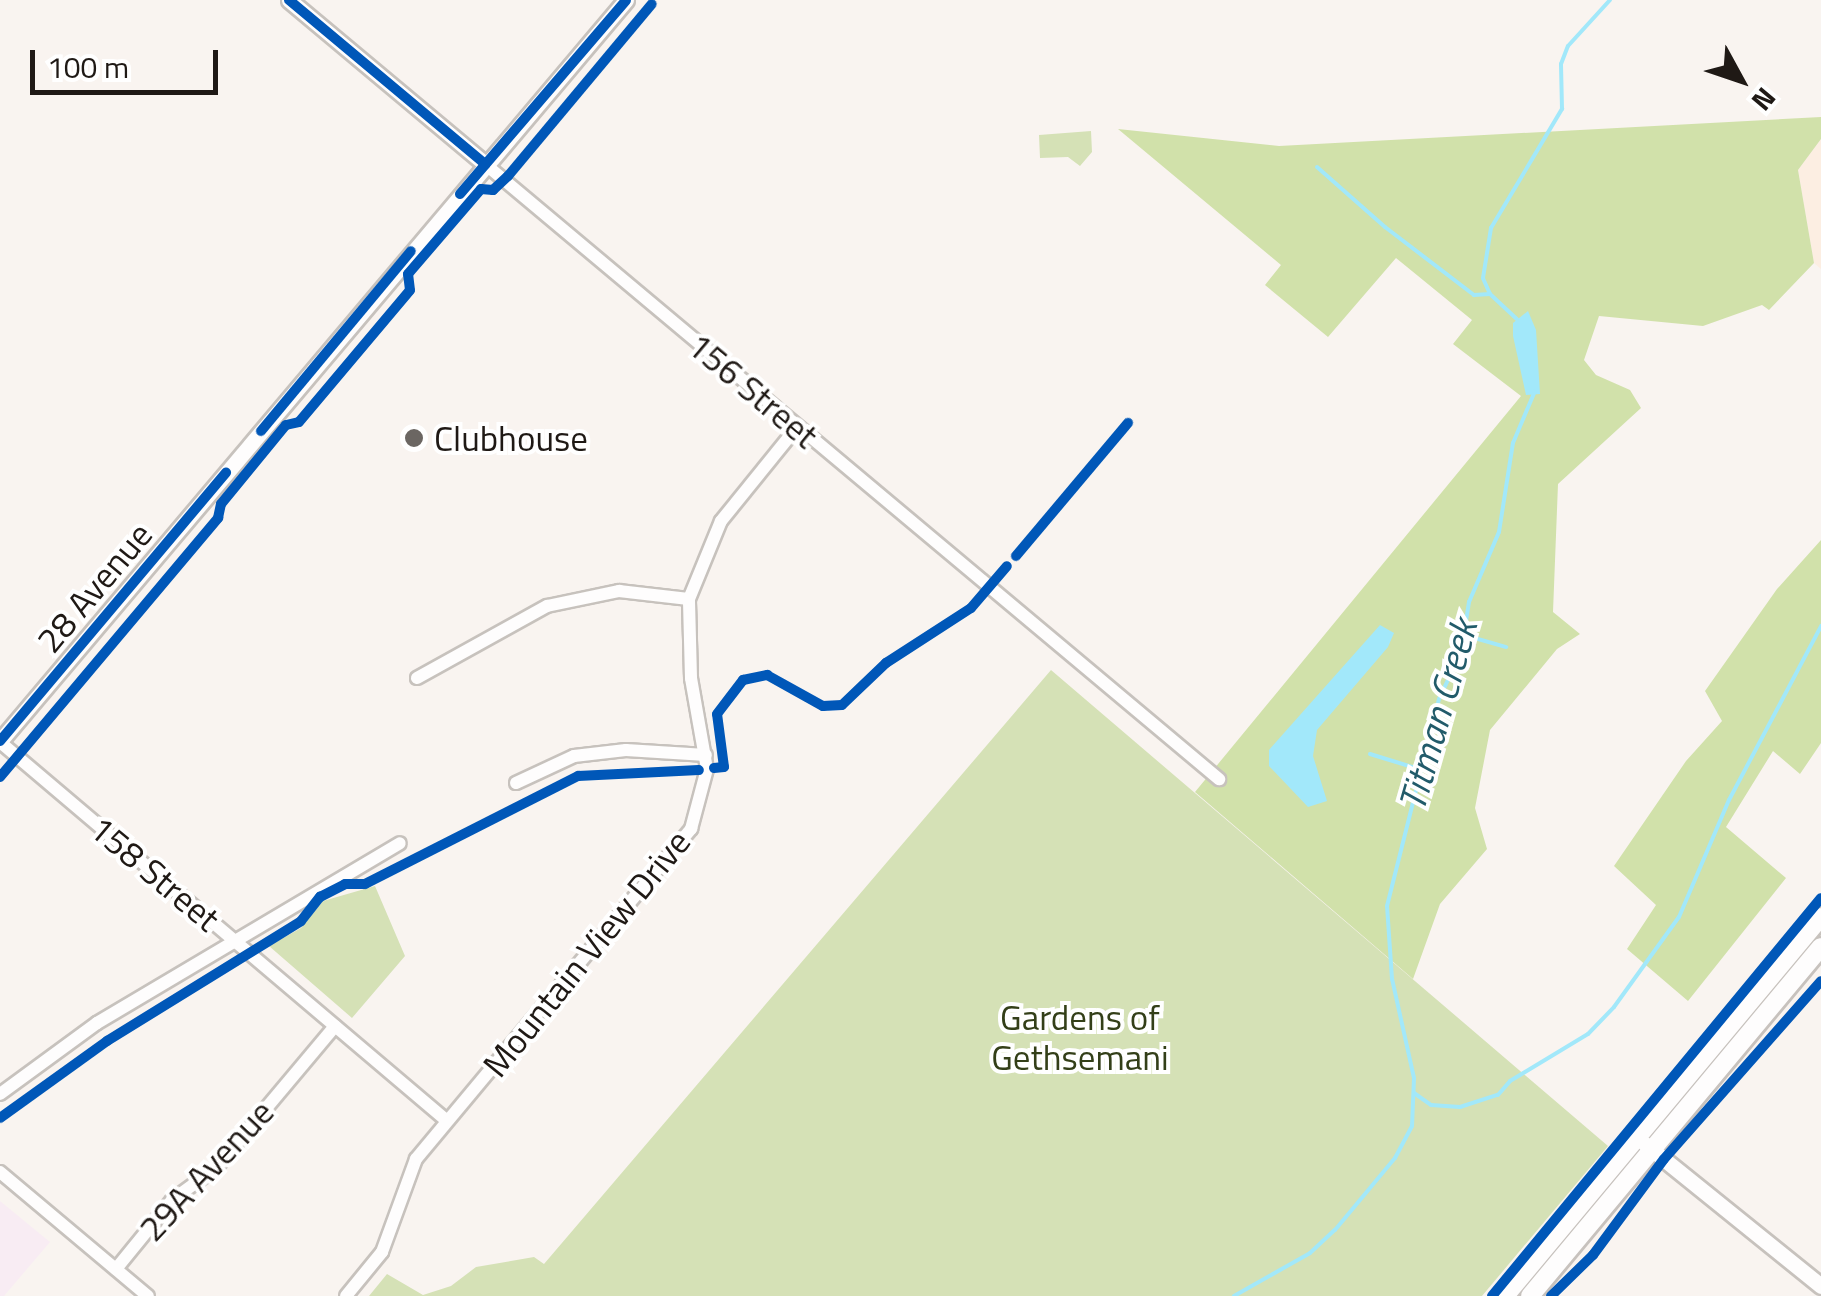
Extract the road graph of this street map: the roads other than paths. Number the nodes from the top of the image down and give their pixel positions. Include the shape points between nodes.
1 (289, 0) edge
2 (626, 0) edge
3 (486, 164) junction
4 (798, 427) junction
5 (690, 598) junction
6 (417, 678) dead end
7 (0, 742) edge
8 (706, 755) junction
9 (1219, 779) dead end
10 (516, 783) dead end
11 (400, 843) dead end
12 (1821, 917) edge
13 (235, 939) junction
14 (1821, 947) edge
15 (335, 1026) junction
16 (0, 1094) edge
17 (446, 1121) junction
18 (1645, 1144) junction
19 (0, 1172) edge
20 (116, 1269) junction
21 (1821, 1286) edge
22 (148, 1296) edge
23 (346, 1296) edge
24 (1505, 1296) edge
25 (1530, 1296) edge

1 - 3 street, 156 Street
2 - 3 street, 28 Avenue
3 - 4 street, 156 Street
3 - 7 street, 28 Avenue
4 - 5 street, Mountain View Drive via 722,521
4 - 9 street, 156 Street
5 - 6 street via 619,591 547,606
5 - 8 street, Mountain View Drive via 690,678
7 - 13 street, 158 Street
8 - 10 street via 626,750 574,756
8 - 17 street, Mountain View Drive via 703,798 690,829
11 - 13 street
12 - 18 main road
13 - 15 street, 158 Street
13 - 16 street via 97,1022
14 - 18 main road
15 - 17 street, 158 Street
15 - 20 street, 29A Avenue via 216,1168 172,1200
17 - 23 street, Mountain View Drive via 416,1159 382,1252
18 - 21 street
18 - 24 main road
18 - 25 main road
19 - 20 street
20 - 22 street

